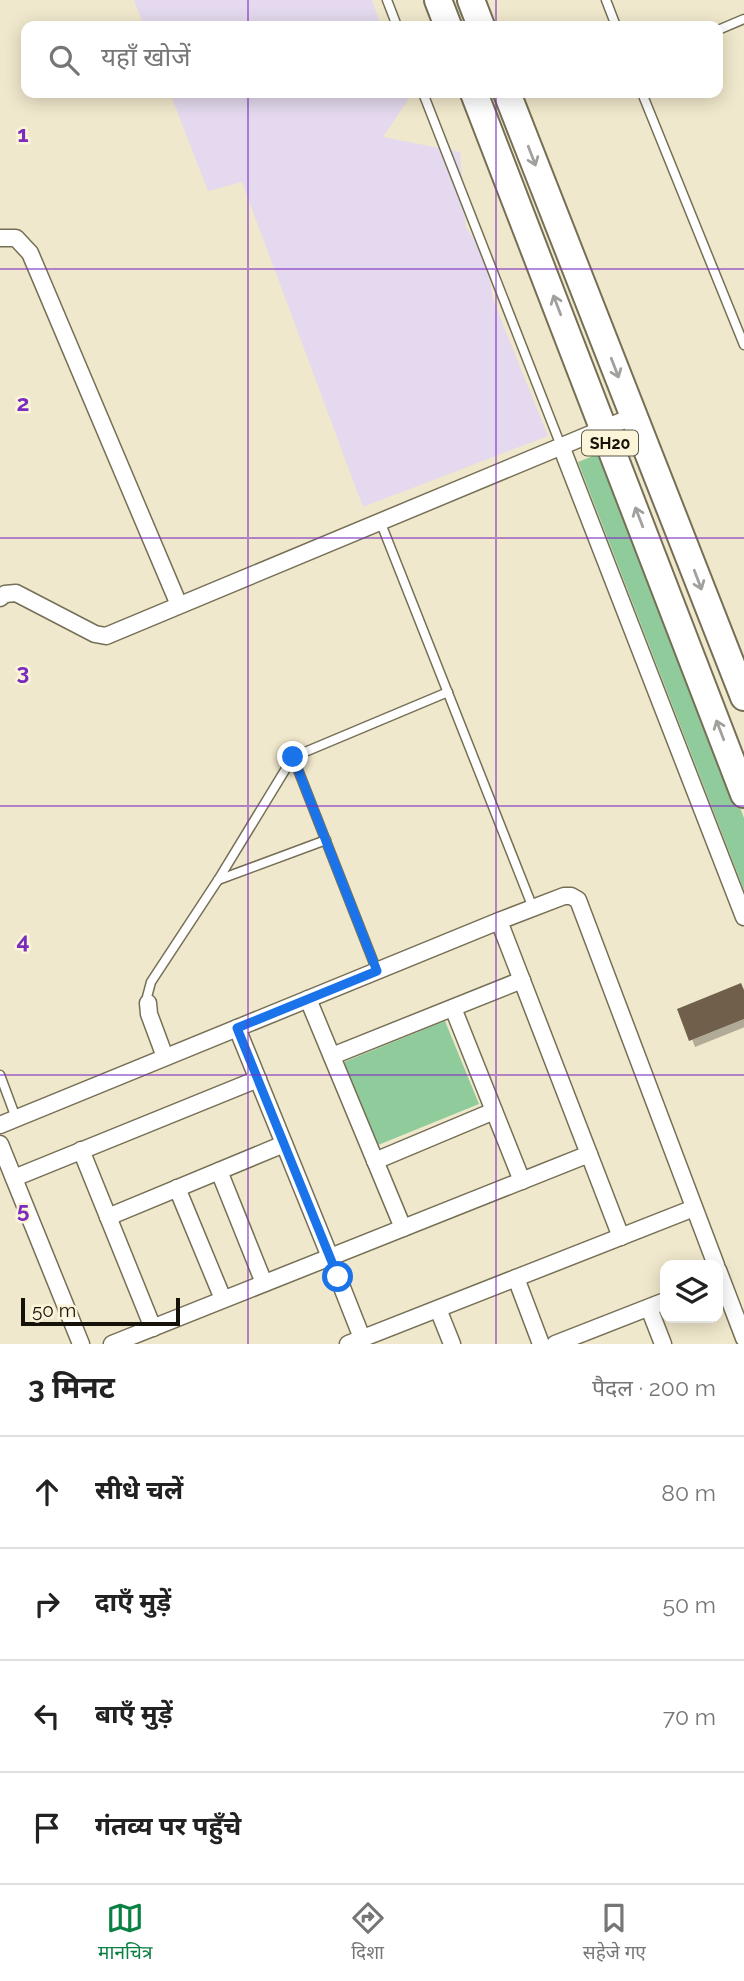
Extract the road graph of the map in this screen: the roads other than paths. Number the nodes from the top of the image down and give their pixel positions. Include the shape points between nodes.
1 (387, 0) edge
2 (438, 0) edge
3 (471, 0) edge
4 (606, 0) edge
5 (744, 19) edge
6 (395, 21) edge
7 (446, 21) edge
8 (479, 21) edge
9 (614, 21) edge
10 (723, 28) edge
11 (425, 98) edge
12 (476, 98) edge
13 (509, 98) edge
14 (644, 98) edge
15 (0, 238) edge
16 (744, 345) edge
17 (634, 416) junction
18 (604, 428) junction
19 (561, 446) junction
20 (380, 521) junction
21 (0, 598) edge
22 (179, 605) junction
23 (447, 692) junction
24 (744, 697) edge
25 (293, 757) junction
26 (744, 794) edge
27 (326, 840) junction
28 (218, 880) junction
29 (533, 908) junction
30 (744, 916) edge
31 (499, 921) junction
32 (377, 971) junction
33 (522, 980) junction
34 (309, 999) junction
35 (148, 1003) joint
36 (453, 1008) junction
37 (237, 1028) junction
38 (332, 1056) junction
39 (165, 1057) junction
40 (0, 1075) edge
41 (258, 1079) junction
42 (494, 1111) junction
43 (16, 1118) junction
44 (0, 1125) edge
45 (0, 1144) edge
46 (284, 1144) junction
47 (81, 1150) junction
48 (589, 1154) junction
49 (375, 1161) junction
50 (219, 1171) junction
51 (14, 1178) junction
52 (522, 1181) junction
53 (177, 1188) junction
54 (694, 1208) junction
55 (107, 1217) junction
56 (403, 1228) junction
57 (621, 1237) junction
58 (330, 1257) junction
59 (713, 1260) edge
60 (516, 1278) junction
61 (264, 1283) junction
62 (723, 1286) edge
63 (223, 1299) junction
64 (660, 1303) edge
65 (649, 1308) junction
66 (438, 1309) junction
67 (152, 1328) junction
68 (744, 1338) edge
69 (355, 1341) edge
70 (81, 1344) edge
71 (112, 1344) edge
72 (452, 1344) edge
73 (541, 1344) edge
74 (555, 1344) edge
75 (663, 1344) edge

1 - 6 lane
2 - 7 main road
3 - 8 main road
4 - 9 lane
5 - 10 lane
11 - 19 lane
18 -> 12 main road, SH20
13 -> 17 main road, SH20
14 - 16 lane
15 - 22 street via 16,238 30,253
17 - 18 street
17 -> 24 main road, SH20
18 - 19 street
26 -> 18 main road, SH20
19 - 20 street
19 - 30 street
20 - 22 street
20 - 23 lane
21 - 22 street via 16,593 106,636
23 - 25 lane
23 - 29 lane
25 - 27 lane
25 - 28 lane
27 - 28 lane
27 - 32 lane
28 - 35 lane via 152,982
29 - 31 street
29 - 54 street via 564,896 578,900
31 - 32 street
31 - 33 street
32 - 34 street
33 - 36 street
33 - 48 street
34 - 37 street
34 - 38 street
35 - 39 street
36 - 38 street
36 - 42 street
37 - 39 street
37 - 41 street
38 - 49 street
39 - 43 street
40 - 43 lane
41 - 46 street
41 - 47 street
42 - 49 street
42 - 52 street
43 - 44 street
45 - 51 street
46 - 50 street
46 - 58 street
47 - 51 street
47 - 55 street
48 - 52 street
48 - 57 street
49 - 56 street
50 - 53 street
50 - 61 street
51 - 70 street
52 - 56 street
53 - 55 street
53 - 63 street
54 - 57 street
54 - 59 street
55 - 67 street
56 - 58 street
57 - 60 street
58 - 61 street
58 - 69 street
60 - 66 street
60 - 73 street
61 - 63 street
62 - 68 street
63 - 67 street
64 - 65 street
65 - 74 street
65 - 75 street
66 - 69 street
66 - 72 street
67 - 71 street

